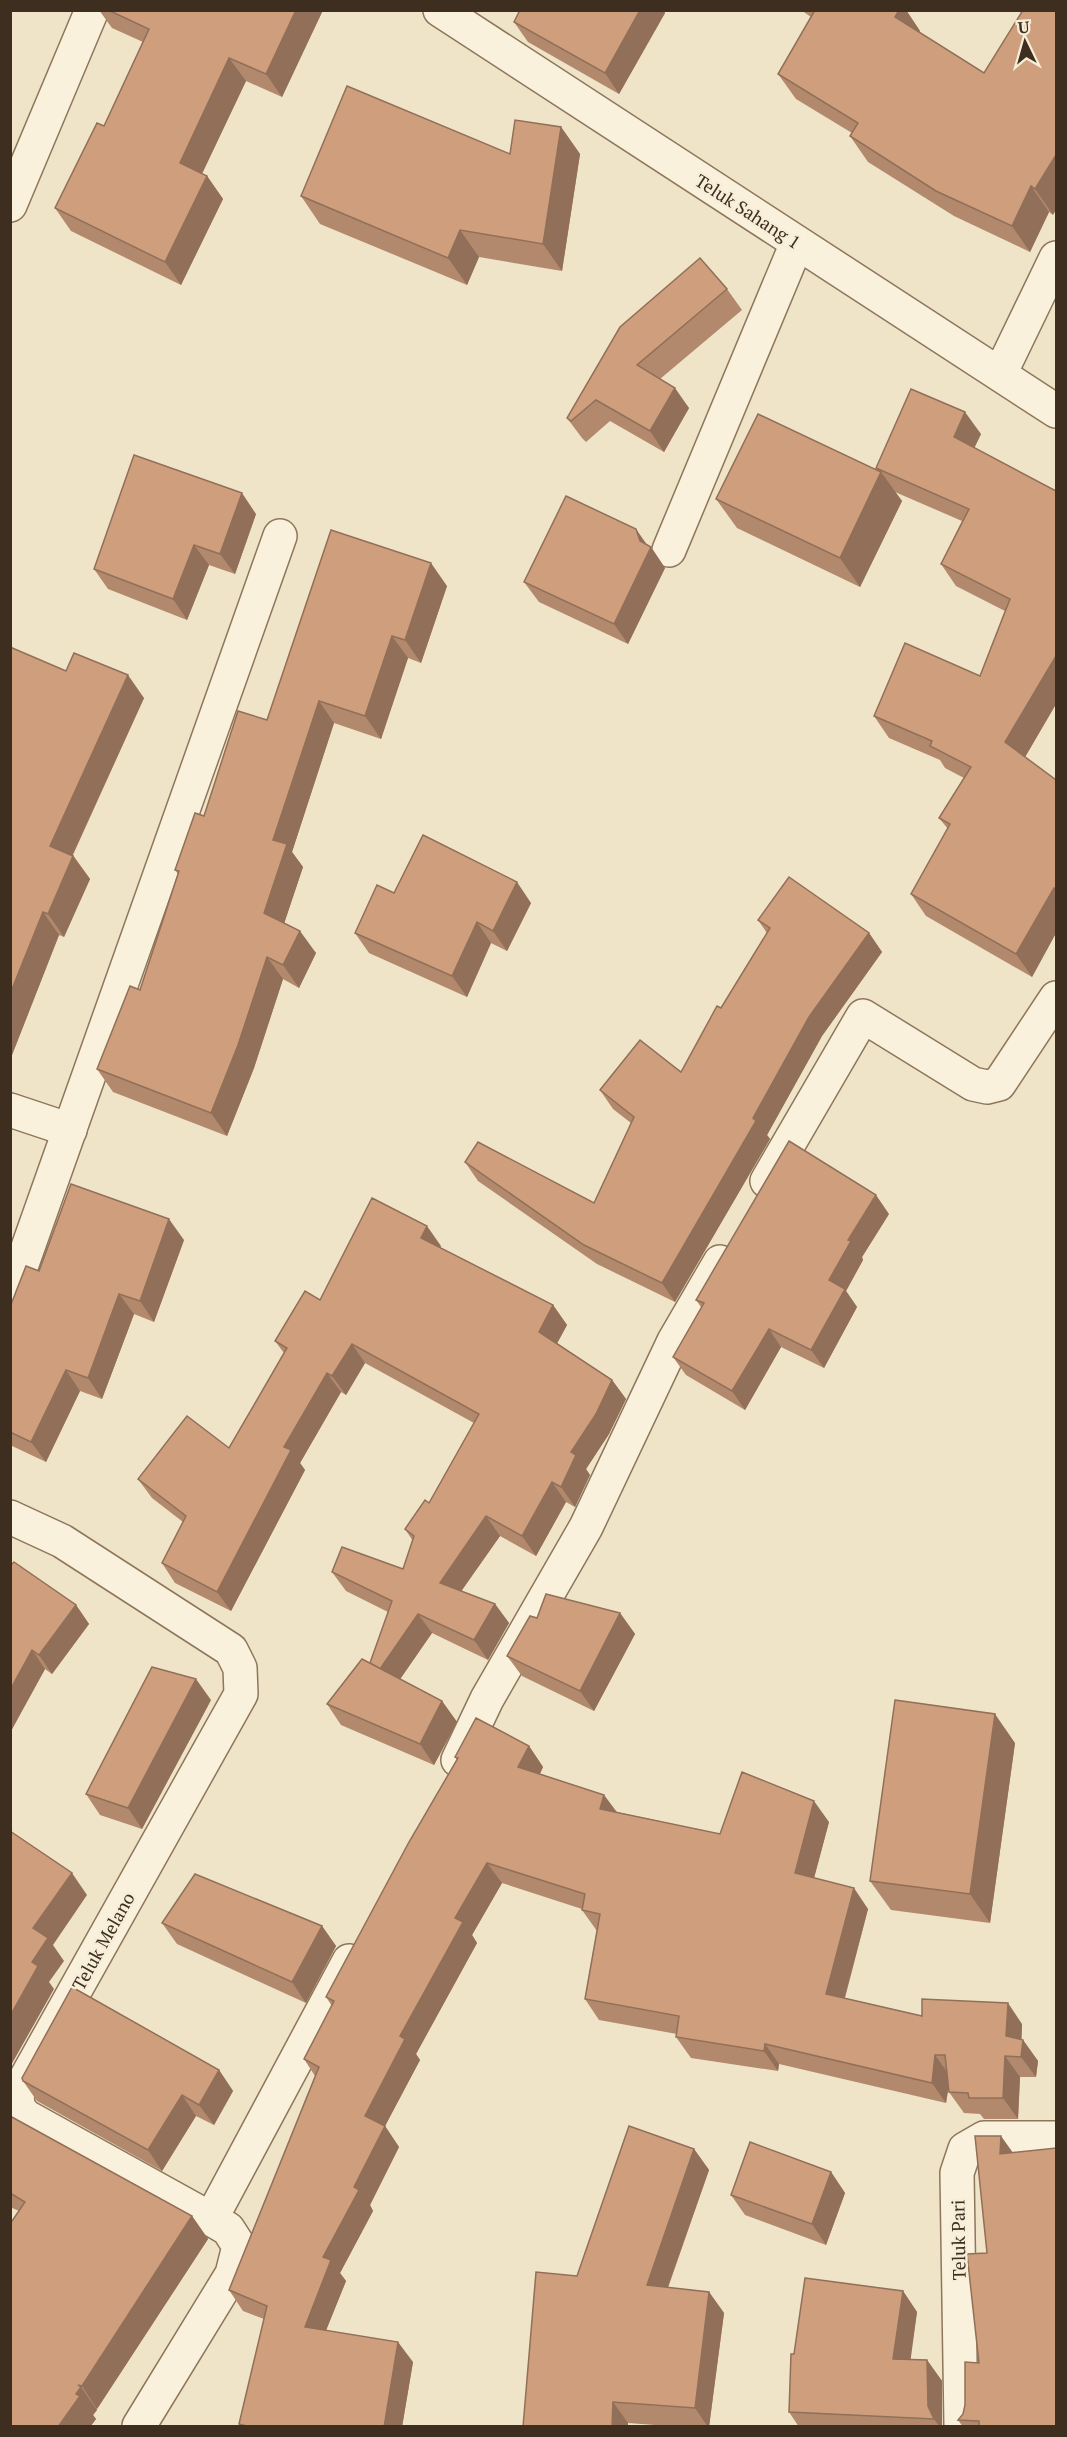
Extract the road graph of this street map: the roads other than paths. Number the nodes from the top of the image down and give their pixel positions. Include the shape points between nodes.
1 (92, 10) edge
2 (440, 10) edge
3 (10, 205) edge
4 (797, 243) junction
5 (1056, 258) edge
6 (1000, 374) junction
7 (1056, 411) edge
8 (280, 536) dead end
9 (669, 550) dead end
10 (1056, 998) edge
11 (10, 1110) edge
12 (70, 1130) junction
13 (751, 1209) edge
14 (733, 1239) edge
15 (10, 1298) edge
16 (10, 1517) edge
17 (443, 1789) edge
18 (363, 1935) edge
19 (1056, 2138) edge
20 (211, 2218) junction
21 (139, 2427) edge
22 (961, 2427) edge

1 - 3 street
2 - 4 street, Teluk Sahang 1
4 - 6 street, Teluk Sahang 1
4 - 9 street
5 - 6 street
6 - 7 street, Teluk Sahang 1
8 - 12 street
10 - 13 street via 999,1084 987,1087 973,1084 863,1016
11 - 12 street
12 - 15 street
14 - 17 street via 674,1341 586,1527 487,1699
16 - 20 street, Teluk Melano via 62,1541 231,1650 240,1668 241,1694 17,2094 18,2107 25,2116
18 - 20 street
19 - 22 street, Teluk Pari via 984,2138 965,2150 957,2173
20 - 21 street, Teluk Melano via 228,2229 239,2247 232,2274

